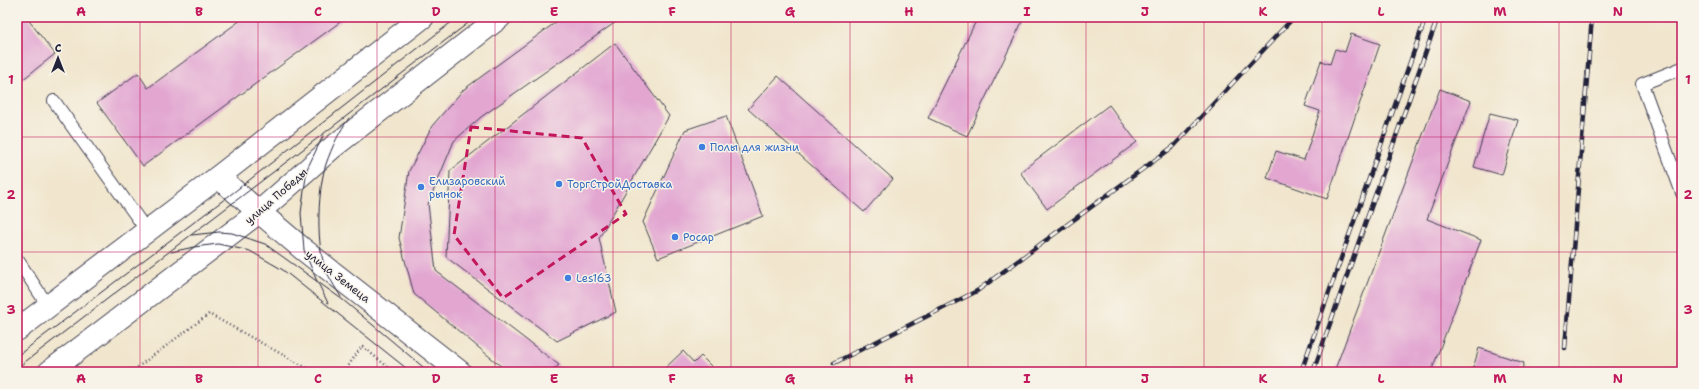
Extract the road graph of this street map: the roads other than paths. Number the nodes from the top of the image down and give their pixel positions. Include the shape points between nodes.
1 (423, 17) edge
2 (500, 17) edge
3 (1682, 68) edge
4 (54, 101) dead end
5 (218, 177) junction
6 (1682, 193) edge
7 (259, 212) junction
8 (147, 231) junction
9 (17, 259) edge
10 (48, 306) junction
11 (17, 330) edge
12 (49, 372) edge
13 (460, 372) edge

1 - 5 main road
2 - 7 main road, улица Победы via 333,147
3 - 6 lane via 1642,84
4 - 8 lane
5 - 7 main road, улица Земеца
5 - 8 main road
7 - 12 main road, улица Победы
7 - 13 main road, улица Земеца
8 - 10 main road
9 - 10 lane
10 - 11 main road

